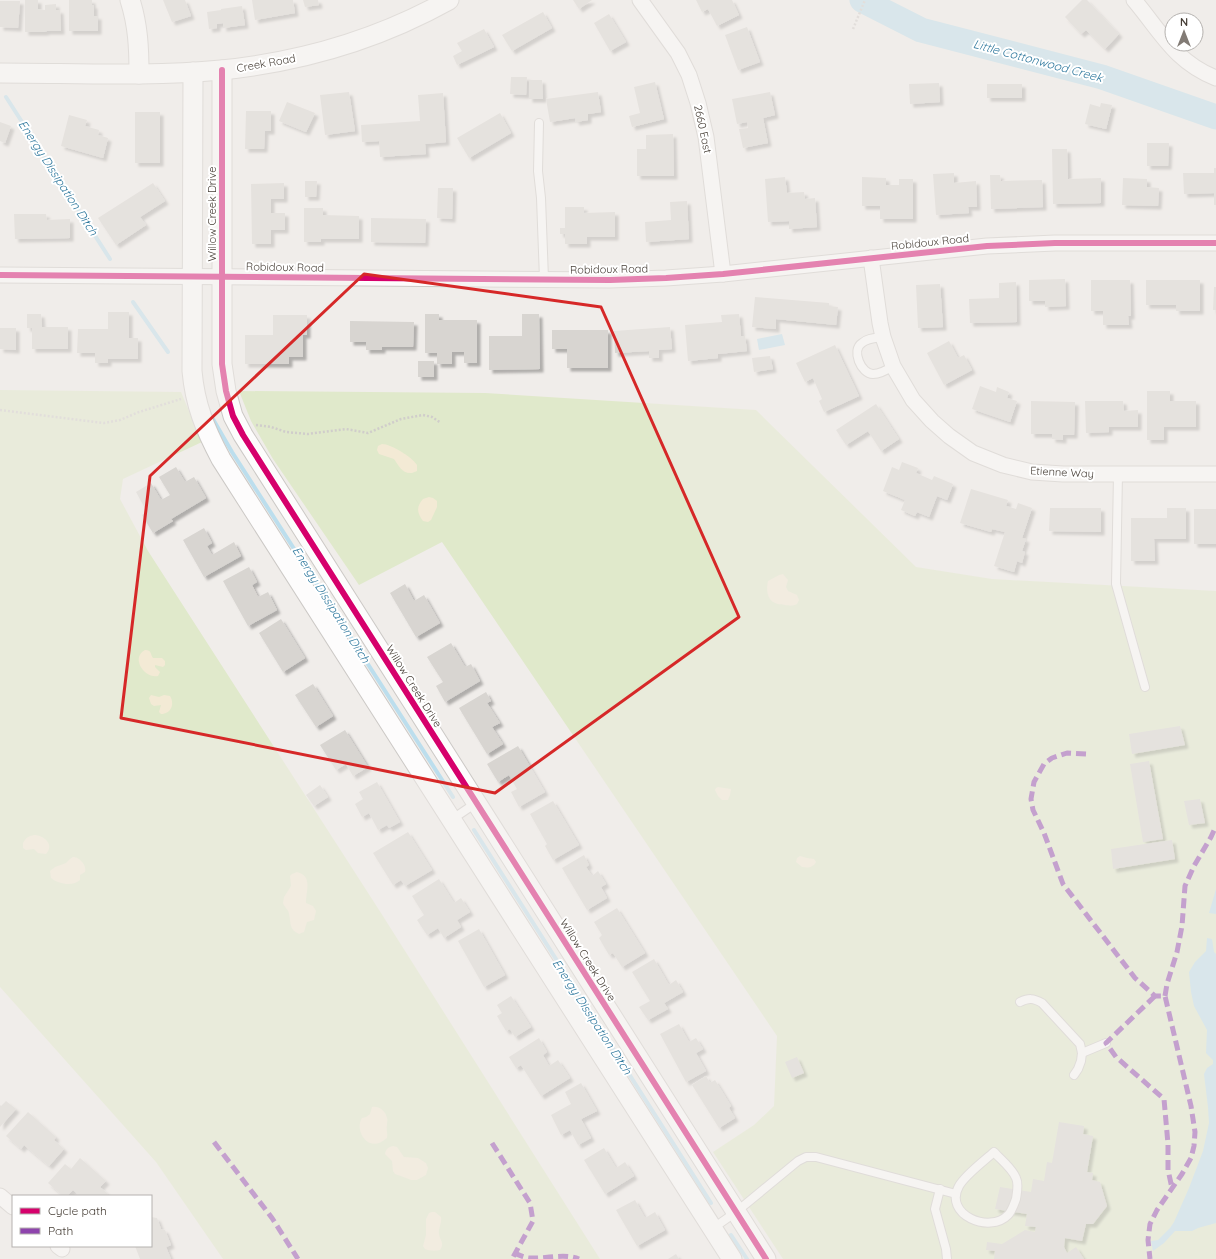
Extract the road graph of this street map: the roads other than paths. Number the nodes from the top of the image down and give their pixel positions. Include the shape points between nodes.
1 (130, 0) edge
2 (449, 0) edge
3 (640, 0) edge
4 (1134, 0) edge
5 (222, 70) junction
6 (193, 72) junction
7 (0, 73) edge
8 (139, 74) junction
9 (1216, 78) edge
10 (539, 123) dead end
11 (1216, 243) edge
12 (871, 258) junction
13 (723, 274) junction
14 (0, 275) edge
15 (193, 276) junction
16 (222, 277) junction
17 (544, 279) junction
18 (883, 337) junction
19 (893, 366) junction
20 (1118, 474) junction
21 (1216, 474) edge
22 (1145, 687) dead end
23 (476, 803) junction
24 (451, 820) junction
25 (1020, 1002) dead end
26 (1106, 1043) dead end
27 (1082, 1053) junction
28 (1074, 1075) dead end
29 (940, 1189) junction
30 (956, 1194) junction
31 (0, 1196) edge
32 (12, 1206) edge
33 (736, 1212) junction
34 (712, 1229) junction
35 (732, 1259) edge
36 (766, 1259) edge
37 (947, 1259) edge

1 - 8 street via 138,38
2 - 5 street, Creek Road via 412,19 320,52 288,60
3 - 13 street, 2660 East via 678,53 689,75 698,103 706,137
4 - 9 street via 1176,53 1203,73
5 - 6 street, Creek Road
5 - 16 street, Willow Creek Drive
6 - 8 street, Creek Road
6 - 15 street, Willow Creek Drive
7 - 8 street, Creek Road
10 - 17 lane via 538,171
11 - 12 street, Robidoux Road via 994,245
12 - 13 street, Robidoux Road
12 - 18 street, Etienne Way
13 - 17 street, Robidoux Road via 617,280
14 - 15 street, Robidoux Road
15 - 16 street, Robidoux Road
15 - 24 street, Willow Creek Drive via 192,371 198,407 207,433 221,459
16 - 17 street, Robidoux Road
16 - 23 street, Willow Creek Drive via 222,364 233,416 243,436
18 - 19 street, Etienne Way
18 - 19 lane via 862,342 858,346 858,358 863,370 868,373 880,373
19 - 20 street, Etienne Way via 913,400 932,421 973,453 1003,465 1032,472
20 - 21 street, Etienne Way
20 - 22 lane via 1116,584
23 - 24 lane
23 - 33 street, Willow Creek Drive
24 - 34 street, Willow Creek Drive
25 - 27 lane via 1029,998 1042,1003 1080,1044
26 - 27 lane
27 - 28 lane
29 - 30 lane
29 - 33 lane via 816,1156 806,1157
29 - 37 lane via 935,1209
30 - 30 lane via 956,1201 963,1214 979,1221 1001,1220 1012,1209 1017,1194 1017,1178 994,1152 962,1181
31 - 32 street
33 - 34 lane
33 - 36 street, Willow Creek Drive
34 - 35 street, Willow Creek Drive

